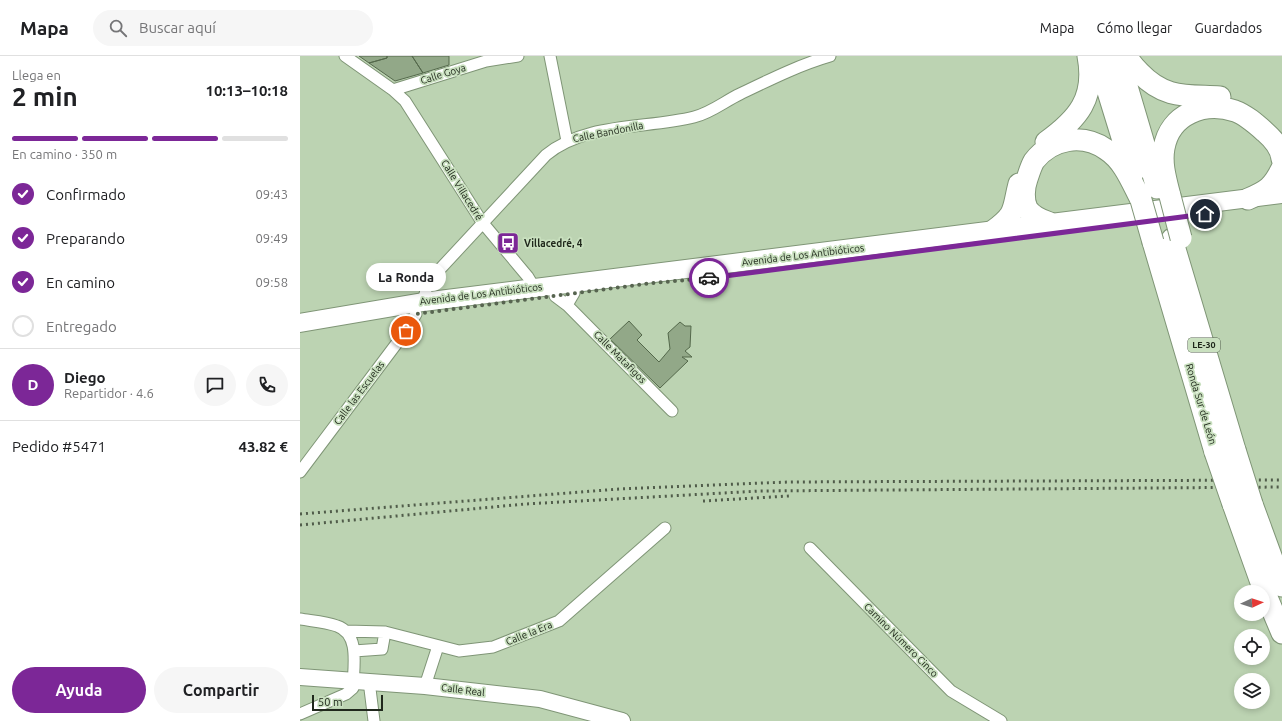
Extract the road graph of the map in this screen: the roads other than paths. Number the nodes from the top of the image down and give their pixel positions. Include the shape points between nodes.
1 (344, 56) edge
2 (518, 56) edge
3 (550, 56) edge
4 (830, 56) edge
5 (1088, 56) edge
6 (1097, 56) edge
7 (1118, 56) edge
8 (1127, 56) edge
9 (393, 90) junction
10 (1282, 137) edge
11 (567, 141) junction
12 (1282, 159) edge
13 (1282, 168) edge
14 (1282, 194) edge
15 (1157, 198) junction
16 (1248, 199) junction
17 (1282, 199) edge
18 (1282, 204) edge
19 (1205, 214) junction
20 (1021, 216) junction
21 (1160, 220) junction
22 (482, 222) junction
23 (1050, 224) joint
24 (993, 231) joint
25 (1171, 244) junction
26 (801, 255) junction
27 (875, 256) junction
28 (680, 270) junction
29 (706, 278) junction
30 (534, 287) junction
31 (566, 298) junction
32 (463, 308) junction
33 (425, 309) junction
34 (300, 323) edge
35 (300, 327) edge
36 (672, 411) dead end
37 (1225, 451) junction
38 (300, 472) edge
39 (1243, 504) junction
40 (665, 528) dead end
41 (810, 548) dead end
42 (1282, 586) edge
43 (300, 619) edge
44 (346, 631) junction
45 (385, 632) junction
46 (1282, 633) edge
47 (438, 646) junction
48 (354, 651) junction
49 (300, 677) edge
50 (353, 680) junction
51 (369, 681) junction
52 (425, 686) junction
53 (300, 714) edge
54 (374, 721) edge
55 (622, 721) edge
56 (1001, 721) edge

1 - 9 street
2 - 9 street, Calle Goya via 486,61
3 - 11 street
4 - 11 street, Calle Bandonilla via 740,94 696,117 606,131
5 - 20 highway via 1089,80 1086,98 1078,116 1033,153 1023,168
6 - 15 highway, Ronda Sur de León / LE-30
7 - 15 highway, Ronda Sur de León / LE-30
8 - 10 highway via 1129,62 1150,84 1166,93 1220,97 1246,108
9 - 22 street, Calle Villacedré via 405,100 415,114
11 - 22 street, Calle Bandonilla via 546,155
12 - 15 highway via 1274,140 1255,122 1236,111 1203,107 1185,115 1171,128 1164,148
13 - 16 highway via 1276,181 1266,191
14 - 16 main road
15 - 20 highway via 1108,150 1085,140 1065,140 1048,147 1033,162 1025,184
15 - 25 highway, Ronda Sur de León / LE-30
16 - 23 main road
17 - 19 main road via 1234,206
18 - 19 main road, Avenida de Los Antibióticos
19 - 21 main road, Avenida de Los Antibióticos
20 - 21 main road via 1034,230 1129,219
20 - 23 highway via 1035,217
20 - 24 highway via 1006,221
20 - 27 main road via 1004,234 898,248
21 - 27 main road, Avenida de Los Antibióticos
22 - 30 street, Calle Villacedré
22 - 33 street, Calle Bandonilla via 428,282
24 - 26 main road, Avenida de Los Antibióticos
25 - 37 highway, Ronda Sur de León / LE-30
25 - 37 highway, Ronda Sur de León / LE-30
26 - 28 main road, Avenida de Los Antibióticos
26 - 29 main road via 780,263 713,271
27 - 29 main road, Avenida de Los Antibióticos
28 - 29 main road via 696,272
28 - 30 main road, Avenida de Los Antibióticos
29 - 31 main road, Avenida de Los Antibióticos
30 - 31 main road
30 - 32 main road via 528,294 482,300
30 - 33 main road, Avenida de Los Antibióticos
31 - 32 main road, Avenida de Los Antibióticos
31 - 36 street, Calle Matafigos
32 - 33 main road, Avenida de Los Antibióticos
33 - 34 main road, Avenida de Los Antibióticos
33 - 35 main road, Avenida de Los Antibióticos
33 - 38 street, Calle las Escuelas
37 - 39 highway, Ronda Sur de León / LE-30, bridge
39 - 42 highway, Ronda Sur de León / LE-30
39 - 46 highway, Ronda Sur de León / LE-30 via 1263,588
40 - 47 street, Calle la Era via 559,621 493,647 458,651
41 - 56 street, Camino Número Cinco via 951,690
43 - 44 street, Calle la Era via 337,626
44 - 45 street, Calle la Era
44 - 48 street
45 - 47 street, Calle la Era
45 - 48 street via 382,649
47 - 52 street
48 - 50 street
49 - 50 street, Calle Real
50 - 51 street, Calle Real
50 - 53 street via 352,688 346,694
51 - 52 street, Calle Real
51 - 54 street
52 - 55 street, Calle Real via 540,699

